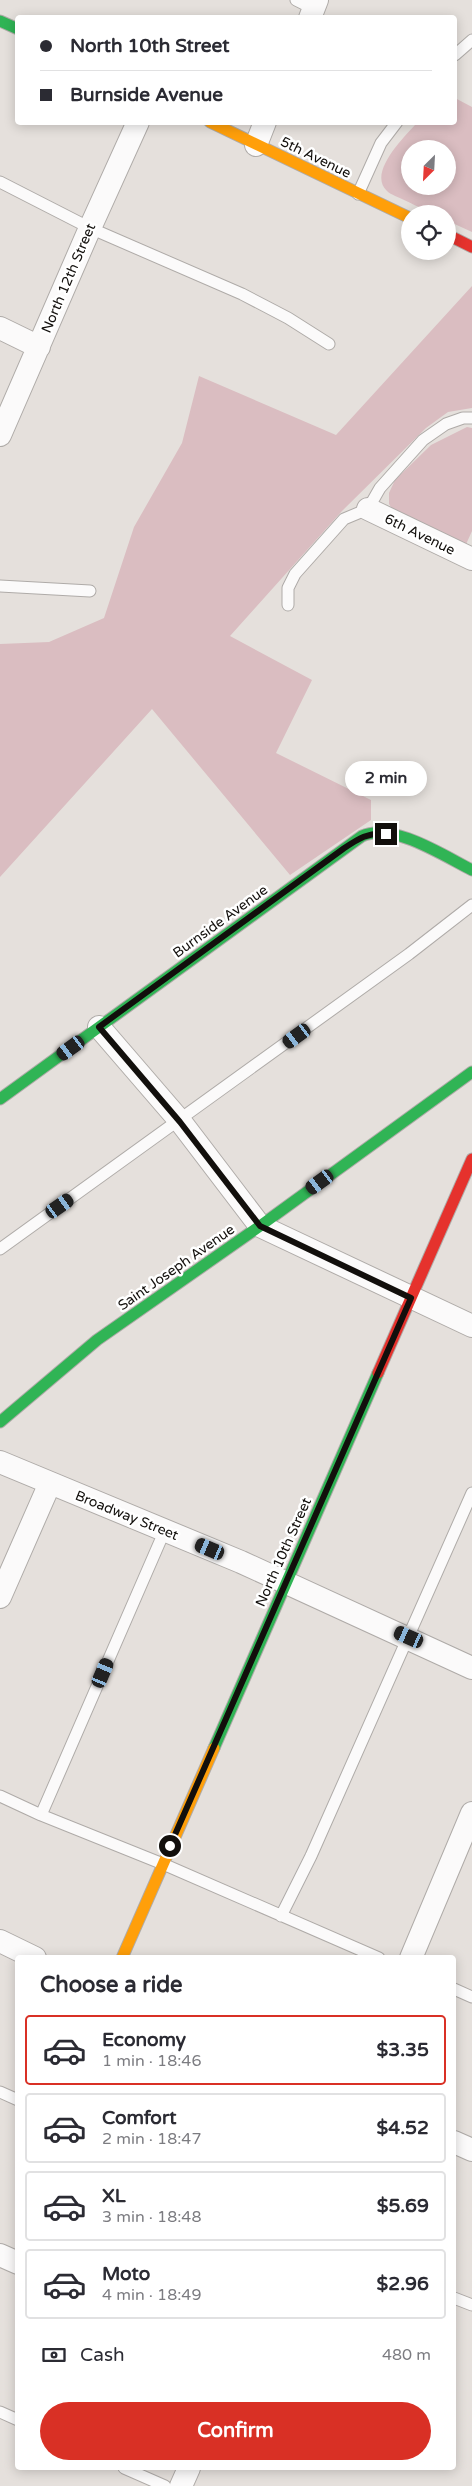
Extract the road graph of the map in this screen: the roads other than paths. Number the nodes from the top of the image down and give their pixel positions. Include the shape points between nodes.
1 (0, 21) edge
2 (15, 28) edge
3 (472, 40) edge
4 (457, 54) edge
5 (137, 125) edge
6 (216, 125) edge
7 (264, 125) edge
8 (395, 125) edge
9 (256, 145) junction
10 (0, 182) edge
11 (358, 194) junction
12 (401, 214) edge
13 (90, 228) junction
14 (456, 239) edge
15 (472, 247) edge
16 (0, 328) edge
17 (329, 344) dead end
18 (39, 346) junction
19 (472, 418) edge
20 (0, 435) edge
21 (368, 509) junction
22 (472, 559) edge
23 (0, 586) edge
24 (90, 591) dead end
25 (288, 605) dead end
26 (472, 870) edge
27 (472, 905) edge
28 (99, 1027) junction
29 (472, 1072) edge
30 (0, 1099) edge
31 (180, 1122) junction
32 (472, 1159) edge
33 (260, 1226) junction
34 (0, 1249) edge
35 (411, 1298) junction
36 (472, 1326) edge
37 (0, 1422) edge
38 (0, 1462) edge
39 (50, 1483) junction
40 (472, 1493) edge
41 (164, 1530) junction
42 (286, 1582) junction
43 (0, 1597) edge
44 (409, 1637) junction
45 (472, 1668) edge
46 (0, 1796) edge
47 (472, 1813) edge
48 (41, 1816) junction
49 (163, 1864) junction
50 (281, 1916) junction
51 (0, 1941) edge
52 (29, 1955) edge
53 (123, 1955) edge
54 (372, 1955) edge
55 (412, 1955) edge
56 (456, 1990) edge
57 (472, 1997) edge
58 (0, 2092) edge
59 (15, 2099) edge
60 (456, 2143) edge
61 (472, 2150) edge
62 (0, 2255) edge
63 (15, 2262) edge
64 (456, 2299) edge
65 (472, 2305) edge
66 (0, 2412) edge
67 (15, 2419) edge
68 (129, 2470) edge
69 (188, 2470) edge
70 (165, 2486) edge
71 (181, 2486) edge

1 - 2 street
3 - 4 lane
5 - 13 street, North 12th Street
6 - 9 street, 5th Avenue
7 - 9 street
8 - 11 lane via 381,143
9 - 11 street, 5th Avenue
10 - 13 lane
11 - 12 street, 5th Avenue
13 - 17 lane via 242,294
13 - 18 street, North 12th Street
14 - 15 street
16 - 18 street
18 - 20 street, North 12th Street
19 - 21 lane via 446,424 423,440 380,488
21 - 22 street, 6th Avenue
21 - 25 lane via 344,519 295,574 288,588
23 - 24 lane
26 - 28 street, Burnside Avenue via 415,842 386,834 365,835
27 - 31 lane
28 - 30 street, Burnside Avenue
28 - 31 street
29 - 33 street, Saint Joseph Avenue
31 - 33 street
31 - 34 lane
32 - 35 street, North 10th Street
33 - 35 street
33 - 37 street, Saint Joseph Avenue via 98,1340
35 - 36 street
35 - 42 street, North 10th Street
38 - 39 street, Broadway Street
39 - 41 street, Broadway Street
39 - 43 street
40 - 44 lane
41 - 42 street, Broadway Street
41 - 48 lane
42 - 44 street, Broadway Street
42 - 49 street, North 10th Street
44 - 45 street, Broadway Street
44 - 50 lane
46 - 48 lane
47 - 55 street
48 - 49 lane
49 - 50 lane
49 - 53 street, North 10th Street
50 - 54 lane
51 - 52 street
56 - 57 lane
58 - 59 lane
60 - 61 street
62 - 63 street
64 - 65 lane
66 - 67 lane
68 - 70 lane
69 - 71 street

